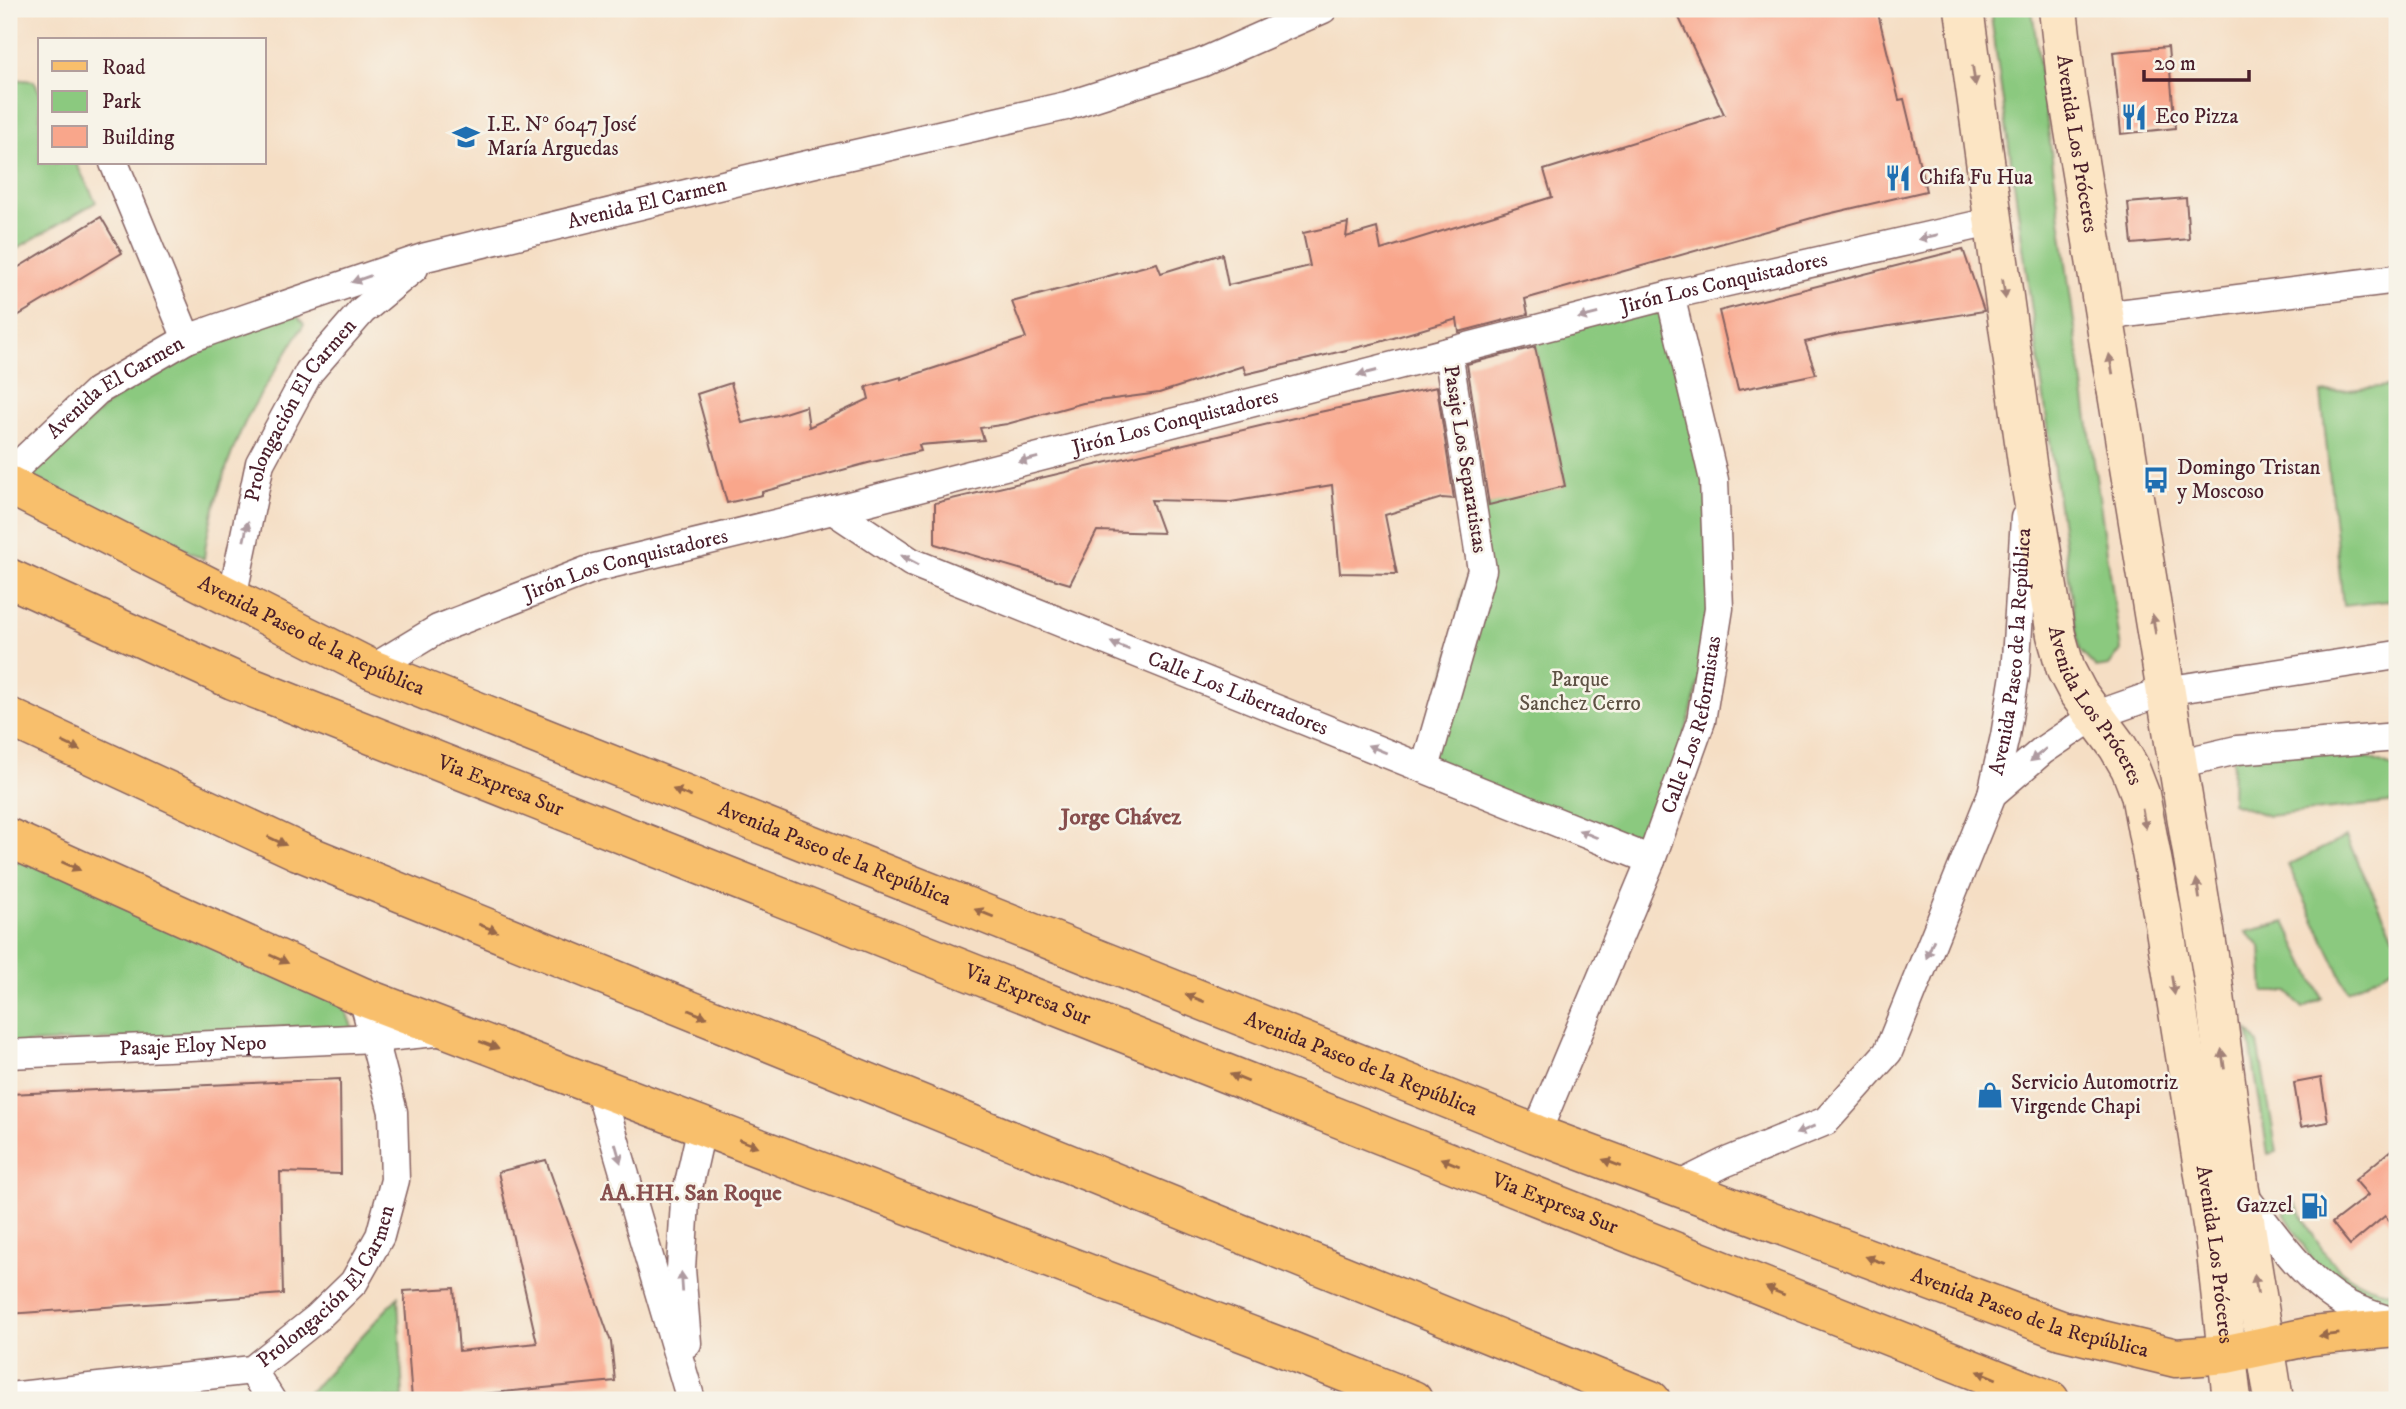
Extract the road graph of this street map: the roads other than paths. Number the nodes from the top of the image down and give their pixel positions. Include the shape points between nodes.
1 (1324, 9) edge
2 (1964, 9) edge
3 (2058, 9) edge
4 (114, 164) edge
5 (1995, 221) junction
6 (426, 257) junction
7 (2397, 279) edge
8 (1670, 295) junction
9 (2103, 316) junction
10 (187, 339) junction
11 (1448, 352) junction
12 (2028, 470) junction
13 (9, 474) edge
14 (9, 485) edge
15 (833, 510) junction
16 (9, 578) edge
17 (232, 598) junction
18 (2397, 655) edge
19 (372, 669) junction
20 (2165, 691) junction
21 (2094, 716) junction
22 (9, 717) edge
23 (2397, 737) edge
24 (2177, 764) junction
25 (1425, 768) junction
26 (1992, 793) junction
27 (9, 838) edge
28 (1651, 860) junction
29 (363, 997) junction
30 (450, 1030) junction
31 (375, 1038) junction
32 (9, 1054) edge
33 (599, 1087) junction
34 (702, 1126) junction
35 (1536, 1134) junction
36 (1676, 1186) junction
37 (2241, 1192) junction
38 (2397, 1326) edge
39 (2266, 1347) junction
40 (2227, 1354) junction
41 (252, 1370) junction
42 (9, 1397) edge
43 (691, 1399) edge
44 (271, 1400) edge
45 (1413, 1400) edge
46 (1651, 1400) edge
47 (2050, 1400) edge
48 (2232, 1400) edge
49 (2274, 1400) edge

1 - 6 street, Avenida El Carmen via 1201,63 1066,106
2 -> 5 main road, Avenida Los Próceres
3 - 9 main road, Avenida Los Próceres
4 - 10 street
5 -> 8 street, Jirón Los Conquistadores
5 -> 12 main road, Avenida Los Próceres
6 -> 10 street, Avenida El Carmen
17 -> 6 street, Prolongación El Carmen via 260,463 309,372 362,312
7 - 9 street
8 -> 11 street, Jirón Los Conquistadores
8 - 28 street, Calle Los Reformistas via 1714,480 1718,608 1701,721
20 -> 9 main road, Avenida Los Próceres
10 - 13 street, Avenida El Carmen via 97,391
11 -> 15 street, Jirón Los Conquistadores
11 - 25 street, Pasaje Los Separatistas via 1482,570
12 - 21 main road, Avenida Los Próceres via 2056,635 2066,670
12 - 26 street, Avenida Paseo de la República via 2015,675
14 - 17 main road, Avenida Paseo de la República
15 - 19 street, Jirón Los Conquistadores via 594,568 438,629
25 -> 15 street, Calle Los Libertadores via 911,562
47 -> 16 main road, Via Expresa Sur via 246,685
17 - 19 main road, Avenida Paseo de la República
18 - 20 street, Avenida Paseo de la República
35 -> 19 main road, Avenida Paseo de la República
20 - 21 street, Avenida Paseo de la República
20 - 24 main road, Avenida Los Próceres
21 -> 26 street, Avenida Paseo de la República
21 -> 40 main road, Avenida Los Próceres via 2130,768 2140,794 2215,1244
22 -> 46 main road via 298,851
23 - 24 street via 2237,750
37 -> 24 main road, Avenida Los Próceres via 2213,980
28 -> 25 street, Calle Los Libertadores
26 -> 36 street, Avenida Paseo de la República via 1888,1052 1826,1121
27 -> 29 main road
28 - 35 street, Calle Los Reformistas
29 - 30 main road
29 - 31 street, Prolongación El Carmen
30 - 31 street, Pasaje Eloy Nepo
30 -> 33 main road
31 - 32 street, Pasaje Eloy Nepo
31 - 41 street, Prolongación El Carmen via 393,1112 395,1180 380,1236 354,1282
33 - 34 main road
33 -> 43 street
43 -> 34 street via 681,1269 685,1201
34 -> 45 main road
36 -> 35 main road, Avenida Paseo de la República
40 -> 36 main road, Avenida Paseo de la República via 2176,1358 2061,1330
37 - 38 street via 2290,1254 2325,1289
39 -> 37 main road, Avenida Los Próceres
38 -> 39 main road, Avenida Paseo de la República via 2312,1336
39 - 40 main road, Avenida Paseo de la República
39 - 49 main road, Avenida Los Próceres
40 - 48 main road, Avenida Los Próceres
41 - 42 street, Prolongación El Carmen
41 - 44 street

